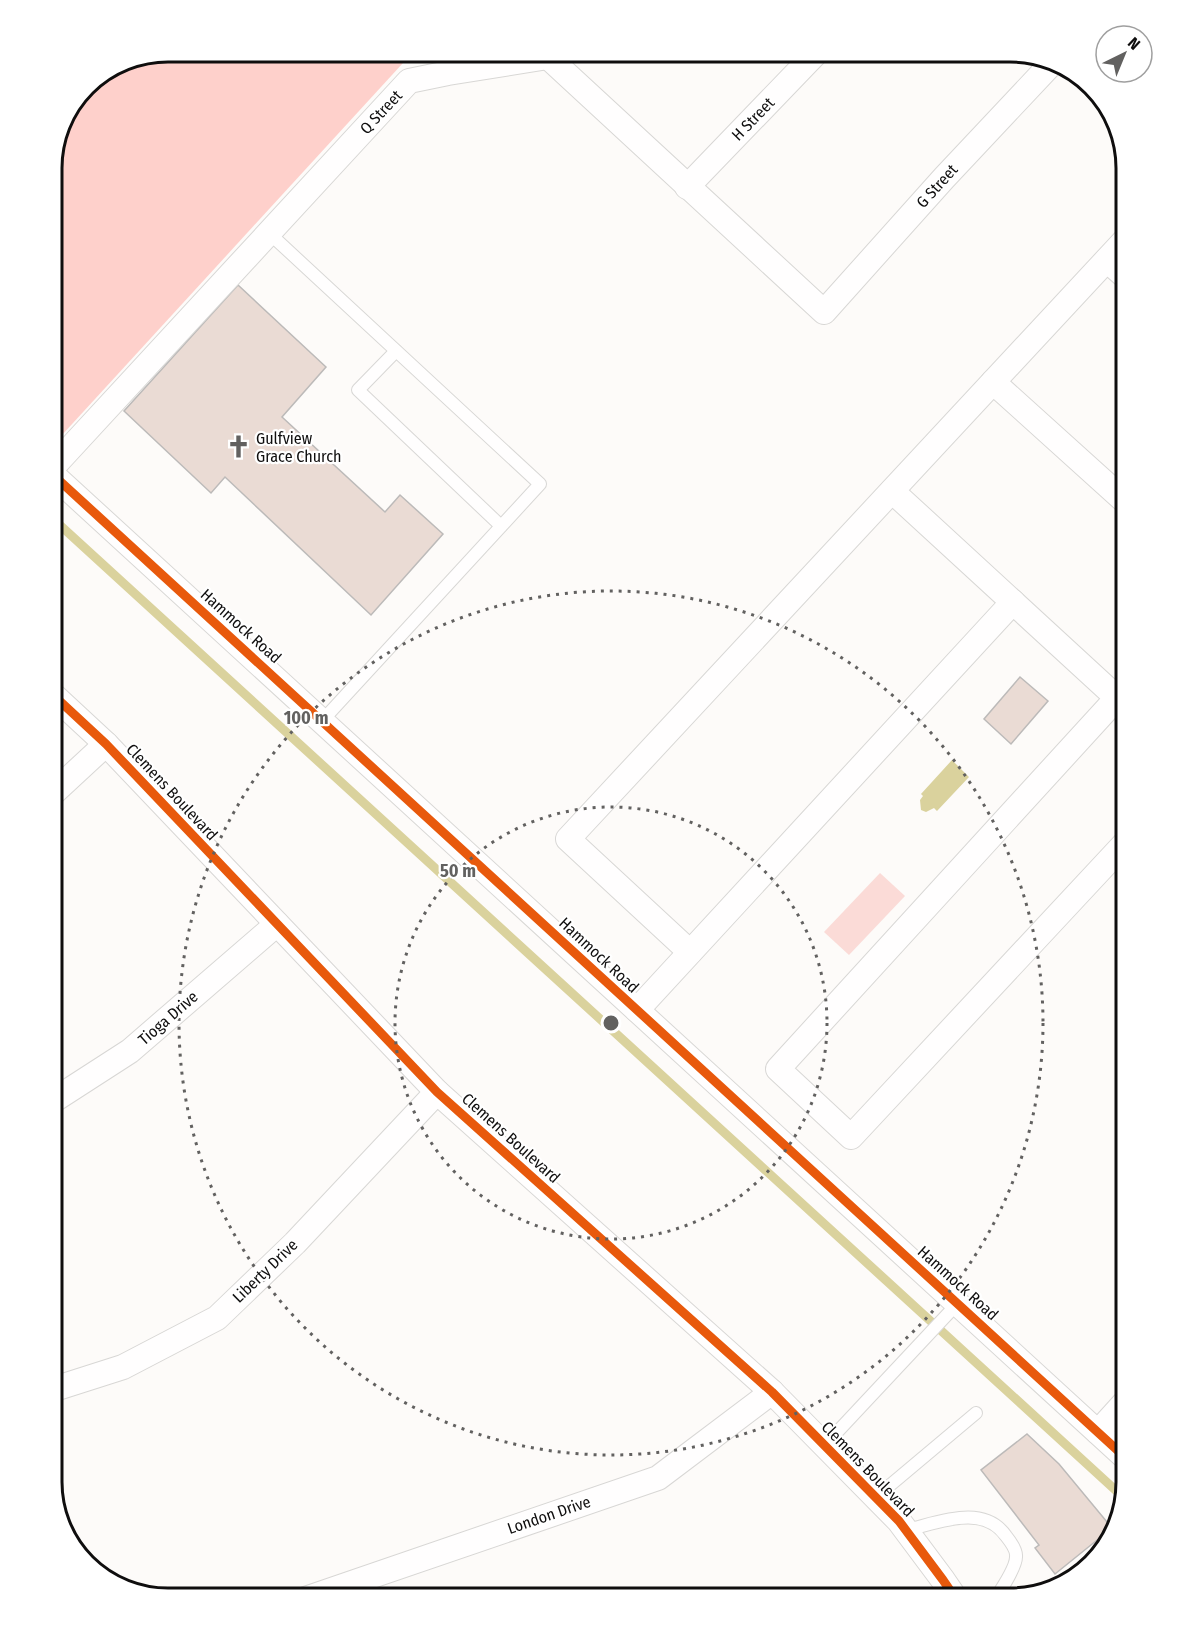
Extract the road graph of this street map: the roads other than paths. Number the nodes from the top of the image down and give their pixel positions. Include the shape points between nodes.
1 (507, 62) edge
2 (558, 62) edge
3 (807, 62) edge
4 (1047, 68) edge
5 (687, 187) junction
6 (269, 233) junction
7 (1116, 250) edge
8 (1107, 260) junction
9 (1116, 268) edge
10 (824, 312) joint
11 (396, 351) junction
12 (993, 382) junction
13 (62, 459) edge
14 (62, 481) edge
15 (892, 491) junction
16 (1116, 493) edge
17 (501, 526) junction
18 (1013, 602) junction
19 (1116, 697) edge
20 (62, 703) edge
21 (1116, 709) edge
22 (322, 721) junction
23 (106, 744) junction
24 (62, 785) edge
25 (1116, 853) edge
26 (277, 924) junction
27 (690, 952) junction
28 (636, 1010) junction
29 (437, 1092) junction
30 (62, 1095) edge
31 (958, 1304) junction
32 (62, 1386) edge
33 (772, 1392) junction
34 (976, 1413) dead end
35 (1116, 1413) edge
36 (1098, 1432) junction
37 (825, 1445) junction
38 (1116, 1449) edge
39 (876, 1497) junction
40 (906, 1530) junction
41 (336, 1588) edge
42 (949, 1588) edge
43 (1002, 1588) edge

1 - 6 street, Q Street via 409,81
2 - 5 street, Q Street
3 - 5 street, H Street
4 - 10 street, G Street
5 - 10 street, Q Street
6 - 11 lane
6 - 13 street, Q Street
7 - 8 street
8 - 9 street
8 - 12 street
11 - 17 lane via 358,390
11 - 17 lane via 540,483
12 - 15 street
12 - 16 street
14 - 22 street, Hammock Road
15 - 18 street
15 - 27 street via 568,839
17 - 22 lane
18 - 19 street
18 - 27 street
20 - 23 street, Clemens Boulevard
21 - 25 street via 778,1069 851,1137
22 - 28 street, Hammock Road
23 - 24 street
23 - 26 street, Clemens Boulevard
26 - 29 street, Clemens Boulevard
26 - 30 street, Tioga Drive via 130,1051
27 - 28 street
28 - 31 street, Hammock Road
29 - 32 street, Liberty Drive via 295,1243 217,1318 123,1367
29 - 33 street, Clemens Boulevard
31 - 36 street, Hammock Road
31 - 37 lane
33 - 37 street, Clemens Boulevard
33 - 41 street, London Drive via 658,1478
34 - 39 lane
35 - 36 street
36 - 38 street, Hammock Road
37 - 39 street, Clemens Boulevard
39 - 40 street, Clemens Boulevard
40 - 42 street, Clemens Boulevard
40 - 43 lane via 962,1517 983,1518 1001,1528 1016,1557

